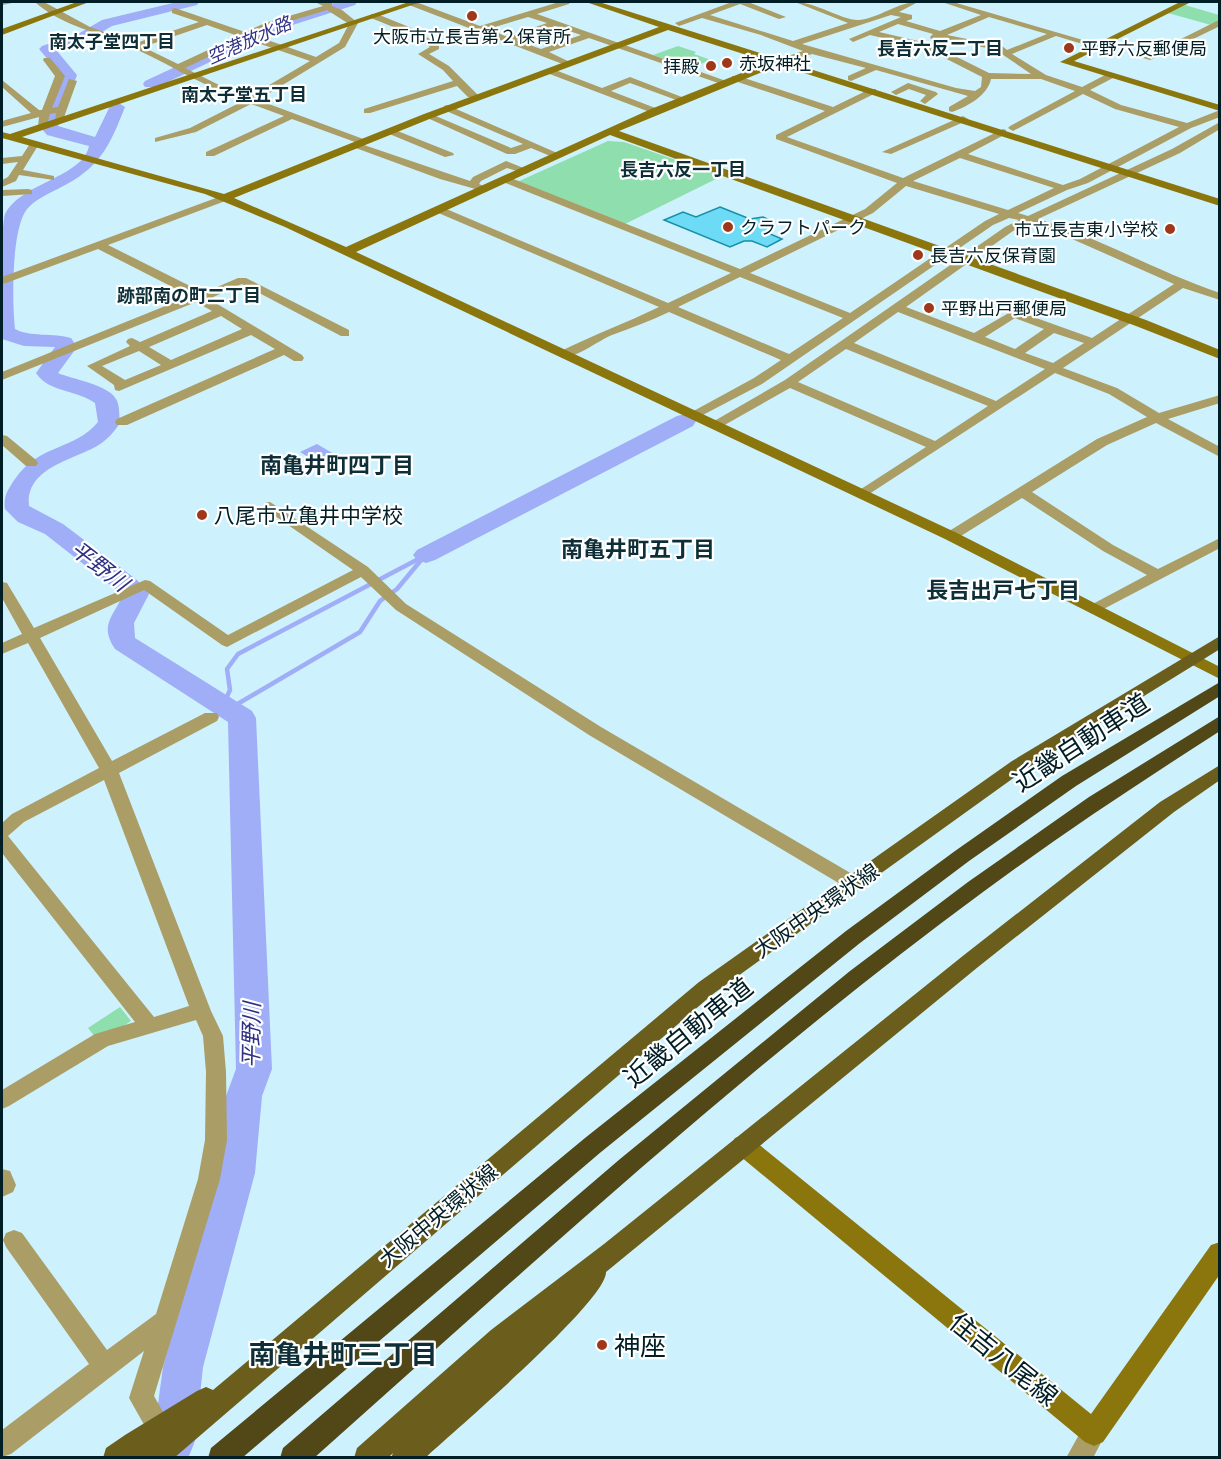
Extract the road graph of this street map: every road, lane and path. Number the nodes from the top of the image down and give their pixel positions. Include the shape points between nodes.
1 (13, 2) edge
2 (39, 2) edge
3 (84, 2) edge
4 (414, 2) edge
5 (566, 2) edge
6 (591, 2) edge
7 (740, 2) edge
8 (799, 2) edge
9 (914, 2) edge
10 (946, 2) edge
11 (1186, 2) edge
12 (2, 3) edge
13 (323, 4) edge
14 (617, 4) edge
15 (844, 7) dead end
16 (57, 11) junction
17 (175, 11) dead end
18 (890, 12) junction
19 (529, 14) junction
20 (989, 14) junction
21 (700, 15) junction
22 (374, 16) junction
23 (782, 17) dead end
24 (839, 17) junction
25 (207, 22) junction
26 (900, 22) junction
27 (354, 23) junction
28 (556, 23) junction
29 (856, 23) junction
30 (1220, 23) edge
31 (674, 25) junction
32 (480, 29) junction
33 (2, 32) edge
34 (872, 33) junction
35 (1056, 33) junction
36 (589, 35) junction
37 (938, 35) junction
38 (244, 36) junction
39 (853, 39) dead end
40 (507, 40) junction
41 (619, 45) junction
42 (794, 45) junction
43 (923, 45) junction
44 (1096, 45) junction
45 (137, 46) junction
46 (280, 48) junction
47 (811, 51) junction
48 (539, 52) junction
49 (1007, 53) junction
50 (1147, 58) dead end
51 (47, 60) dead end
52 (317, 60) junction
53 (780, 61) junction
54 (568, 63) junction
55 (875, 67) junction
56 (177, 68) junction
57 (550, 71) junction
58 (987, 76) junction
59 (1110, 76) junction
60 (192, 77) junction
61 (1043, 77) junction
62 (735, 78) junction
63 (850, 78) junction
64 (72, 81) dead end
65 (459, 82) junction
66 (724, 82) junction
67 (2, 83) edge
68 (602, 91) junction
69 (873, 91) junction
70 (1082, 91) junction
71 (975, 94) junction
72 (476, 98) junction
73 (682, 99) junction
74 (249, 101) junction
75 (447, 108) junction
76 (1220, 108) edge
77 (62, 109) junction
78 (952, 109) junction
79 (833, 110) junction
80 (367, 111) dead end
81 (655, 111) junction
82 (43, 112) junction
83 (1220, 113) edge
84 (293, 115) junction
85 (428, 116) junction
86 (963, 119) junction
87 (57, 122) junction
88 (2, 124) edge
89 (1193, 124) junction
90 (43, 127) junction
91 (1218, 127) edge
92 (1008, 130) junction
93 (390, 131) junction
94 (611, 132) junction
95 (4, 138) edge
96 (158, 141) dead end
97 (360, 143) junction
98 (34, 144) junction
99 (532, 144) junction
100 (887, 152) dead end
101 (210, 154) dead end
102 (959, 154) junction
103 (449, 155) dead end
104 (559, 156) junction
105 (2, 161) edge
106 (1115, 165) junction
107 (22, 166) junction
108 (2, 169) edge
109 (526, 171) junction
110 (1134, 171) junction
111 (50, 178) dead end
112 (507, 180) junction
113 (904, 182) junction
114 (2, 184) edge
115 (473, 185) junction
116 (1063, 188) junction
117 (486, 189) junction
118 (28, 192) dead end
119 (2, 193) edge
120 (1220, 196) edge
121 (224, 198) junction
122 (1220, 204) edge
123 (440, 210) junction
124 (1011, 213) junction
125 (852, 219) junction
126 (1030, 219) junction
127 (99, 245) junction
128 (346, 252) junction
129 (945, 253) junction
130 (965, 260) junction
131 (738, 272) junction
132 (2, 281) edge
133 (1182, 284) junction
134 (1220, 297) edge
135 (198, 298) junction
136 (666, 306) junction
137 (898, 308) junction
138 (221, 312) junction
139 (851, 317) junction
140 (1131, 319) junction
141 (1053, 328) junction
142 (251, 330) junction
143 (115, 332) junction
144 (345, 333) dead end
145 (975, 338) junction
146 (1094, 343) junction
147 (845, 345) junction
148 (139, 346) junction
149 (284, 350) junction
150 (565, 354) junction
151 (1015, 354) junction
152 (1220, 355) edge
153 (298, 358) dead end
154 (790, 359) junction
155 (170, 365) junction
156 (1054, 369) junction
157 (2, 376) edge
158 (789, 383) junction
159 (1220, 399) edge
160 (998, 405) junction
161 (694, 414) junction
162 (1157, 418) junction
163 (122, 422) dead end
164 (716, 424) junction
165 (2, 439) edge
166 (936, 446) junction
167 (1220, 453) edge
168 (31, 463) dead end
169 (1023, 492) junction
170 (863, 494) junction
171 (270, 506) dead end
172 (951, 536) junction
173 (1220, 542) edge
174 (363, 570) junction
175 (1158, 575) junction
176 (2, 586) edge
177 (1094, 609) junction
178 (31, 636) junction
179 (1220, 641) edge
180 (2, 649) edge
181 (1189, 658) junction
182 (1220, 674) edge
183 (1220, 688) edge
184 (211, 717) dead end
185 (1220, 722) edge
186 (109, 770) junction
187 (1220, 771) edge
188 (2, 832) edge
189 (2, 841) edge
190 (853, 883) junction
191 (201, 1011) junction
192 (149, 1025) junction
193 (2, 1100) edge
194 (743, 1145) junction
195 (2, 1178) edge
196 (2, 1187) edge
197 (14, 1240) dead end
198 (613, 1252) junction
199 (1220, 1253) edge
200 (166, 1320) junction
201 (105, 1366) junction
202 (247, 1377) junction
203 (160, 1428) junction
204 (1094, 1433) junction
205 (2, 1445) edge
206 (116, 1458) edge
207 (153, 1458) edge
208 (221, 1458) edge
209 (293, 1458) edge
210 (367, 1458) edge
211 (404, 1458) edge
212 (1078, 1458) edge

1 - 12 street
2 - 16 street
3 - 16 street
4 - 22 street
4 - 32 street
5 - 19 street
6 - 14 street
7 - 21 street
7 - 23 street
8 - 24 street
9 - 18 street
10 - 20 street
11 - 44 street
13 - 27 street
13 - 38 street
14 - 31 street
15 - 24 street via 850,12
16 - 33 street
16 - 45 street via 93,31
17 - 25 street
18 - 26 street via 909,17
18 - 29 street
19 - 28 street
19 - 32 street
20 - 35 street
20 - 37 street
21 - 31 street
21 - 42 street
22 - 27 street
22 - 65 street via 411,31 436,47 422,54 446,68
24 - 29 street
25 - 38 street
25 - 45 street
26 - 34 street
26 - 37 street
27 - 46 street
27 - 52 street via 342,45
28 - 36 street
28 - 40 street
29 - 42 street
30 - 50 street
31 - 41 street
31 - 53 street
32 - 40 street
34 - 39 street
34 - 43 street
35 - 44 street
35 - 49 street
36 - 41 street
36 - 48 street
37 - 43 street
37 - 49 street via 993,46
38 - 46 street
38 - 56 street
40 - 48 street
41 - 54 street
41 - 66 street
42 - 47 street
43 - 58 street
44 - 59 street via 1065,62
45 - 56 street
46 - 52 street
46 - 60 street
47 - 53 street
47 - 55 street
48 - 54 street
49 - 61 street via 1021,66
51 - 82 street via 60,76
52 - 74 street
53 - 62 street
53 - 63 street
53 - 69 street
54 - 57 street
55 - 63 street
55 - 71 street
56 - 60 street
57 - 68 street
57 - 72 street
58 - 61 street
58 - 71 street via 985,88
59 - 70 street
59 - 76 street
60 - 74 street
60 - 87 street
61 - 70 street
62 - 66 street
62 - 79 street
63 - 78 street
64 - 77 street
65 - 72 street
65 - 80 street
66 - 73 street
67 - 82 street
68 - 73 street via 630,80
68 - 81 street
69 - 79 street
69 - 86 street
70 - 89 street via 1118,106
70 - 92 street
71 - 78 street
72 - 75 street
73 - 81 street
74 - 84 street
74 - 96 street via 193,130
75 - 85 street
75 - 99 street
77 - 82 street
77 - 87 street
78 - 92 street
79 - 113 street via 780,137
81 - 94 street
82 - 88 street
82 - 90 street
83 - 89 street
84 - 97 street
84 - 101 street
85 - 93 street
85 - 99 street via 512,152
86 - 92 street
86 - 100 street
87 - 90 street
89 - 91 street
89 - 106 street
90 - 95 street
91 - 110 street
92 - 102 street
92 - 106 street
93 - 97 street
93 - 103 street
94 - 104 street
94 - 125 street
95 - 98 street
97 - 115 street
97 - 121 street
98 - 107 street
98 - 121 street
99 - 104 street
102 - 113 street
102 - 116 street
104 - 109 street
105 - 107 street
106 - 110 street
106 - 116 street
107 - 108 street
107 - 111 street
107 - 114 street
109 - 112 street
109 - 115 street via 506,164
110 - 120 street
110 - 122 street
110 - 126 street
112 - 117 street
112 - 131 street
113 - 124 street
113 - 125 street via 869,211
115 - 117 street
116 - 124 street
117 - 123 street
118 - 119 street
121 - 127 street
121 - 128 street
123 - 128 street
123 - 136 street
124 - 126 street
124 - 129 street
125 - 129 street
125 - 131 street
126 - 130 street
126 - 133 street
127 - 132 street
127 - 135 street via 194,292
128 - 150 street
129 - 130 street
129 - 139 street
130 - 137 street
130 - 140 street
131 - 136 street
131 - 139 street
133 - 134 street
133 - 140 street
135 - 138 street
135 - 143 street
135 - 144 street via 242,280
136 - 150 street
136 - 154 street
137 - 145 street
137 - 147 street
138 - 142 street
138 - 148 street
139 - 154 street
140 - 146 street
140 - 152 street
141 - 145 street via 1014,314
141 - 146 street
141 - 151 street
142 - 149 street
142 - 155 street
143 - 148 street
143 - 157 street
145 - 151 street
146 - 156 street
147 - 158 street
147 - 160 street
148 - 155 street
148 - 155 street via 93,366 122,386
149 - 153 street
149 - 163 street
150 - 161 street
151 - 156 street
154 - 161 street via 758,381
156 - 160 street
156 - 162 street via 1113,391
158 - 164 street
158 - 166 street
159 - 162 street
160 - 166 street
161 - 164 street
162 - 167 street
162 - 169 street via 1102,442
164 - 170 street
165 - 168 street
166 - 170 street
169 - 172 street
169 - 175 street via 1108,548
170 - 172 street
171 - 174 street
172 - 177 street
173 - 175 street
174 - 178 street via 227,642 145,584
174 - 190 street via 401,608 543,699
175 - 177 street
176 - 178 street
177 - 181 street
178 - 180 street
178 - 186 street
179 - 181 main road, 大阪中央環状線
181 - 182 street
181 - 190 main road, 大阪中央環状線 via 1019,765
183 - 208 highway, 近畿自動車道 via 1069,781 853,937 593,1145
184 - 186 street
185 - 209 highway via 1070,821 885,957 628,1167
186 - 188 street via 18,818
186 - 191 street
187 - 194 main road via 1167,807
189 - 192 street
190 - 202 main road, 大阪中央環状線 via 706,988
191 - 192 street
191 - 200 street via 213,1036 216,1140 209,1179
192 - 193 street via 102,1040
194 - 198 main road
194 - 204 street, 住吉八尾線
195 - 196 street
197 - 201 street
198 - 210 main road via 500,1339
198 - 211 main road via 556,1322
199 - 204 street
200 - 201 street
200 - 203 street via 141,1398
201 - 205 street
202 - 203 main road, 大阪中央環状線
202 - 207 main road, 大阪中央環状線
203 - 206 main road, 大阪中央環状線
204 - 212 street

